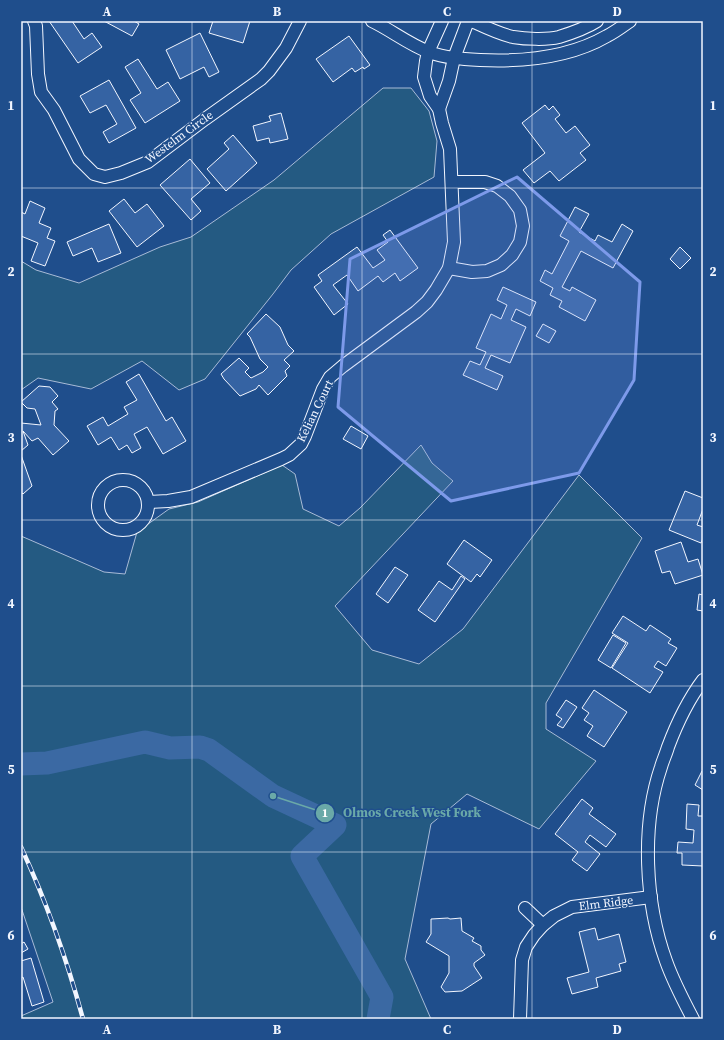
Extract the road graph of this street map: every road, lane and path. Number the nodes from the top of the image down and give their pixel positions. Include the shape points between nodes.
1 (34, 21) edge
2 (300, 21) edge
3 (372, 21) edge
4 (442, 21) edge
5 (468, 21) edge
6 (472, 21) edge
7 (597, 21) edge
8 (630, 21) edge
9 (428, 52) junction
10 (454, 58) junction
11 (439, 109) junction
12 (452, 182) junction
13 (449, 268) junction
14 (149, 502) junction
15 (703, 680) edge
16 (651, 897) junction
17 (525, 908) dead end
18 (543, 925) junction
19 (520, 1019) edge
20 (693, 1019) edge

1 - 2 street, Westelm Circle via 41,92 54,110 79,159 94,174 105,177 148,162 261,79 283,54
3 - 9 street
4 - 9 street, Kelian Court
5 - 10 street
6 - 7 street via 511,36 539,39 558,37
8 - 10 street via 607,37 547,57 498,60
9 - 10 street
9 - 11 street, Kelian Court via 424,77 430,96
10 - 11 street
11 - 12 street, Kelian Court via 450,149
12 - 13 street, Kelian Court via 454,242
12 - 13 street via 484,182 497,186 510,196 520,210 523,226 520,242 512,255 501,265 479,272
13 - 14 street, Kelian Court via 422,307 330,377 301,444 290,455 191,497 168,502
14 - 14 street via 146,492 139,485 130,480 120,479 103,489 98,508 108,525 127,530 144,520
15 - 16 street via 685,708 660,768 648,832
16 - 18 street, Elm Ridge via 572,907
16 - 20 street via 666,962
17 - 18 street
18 - 19 street, Elm Ridge via 526,947 522,960

